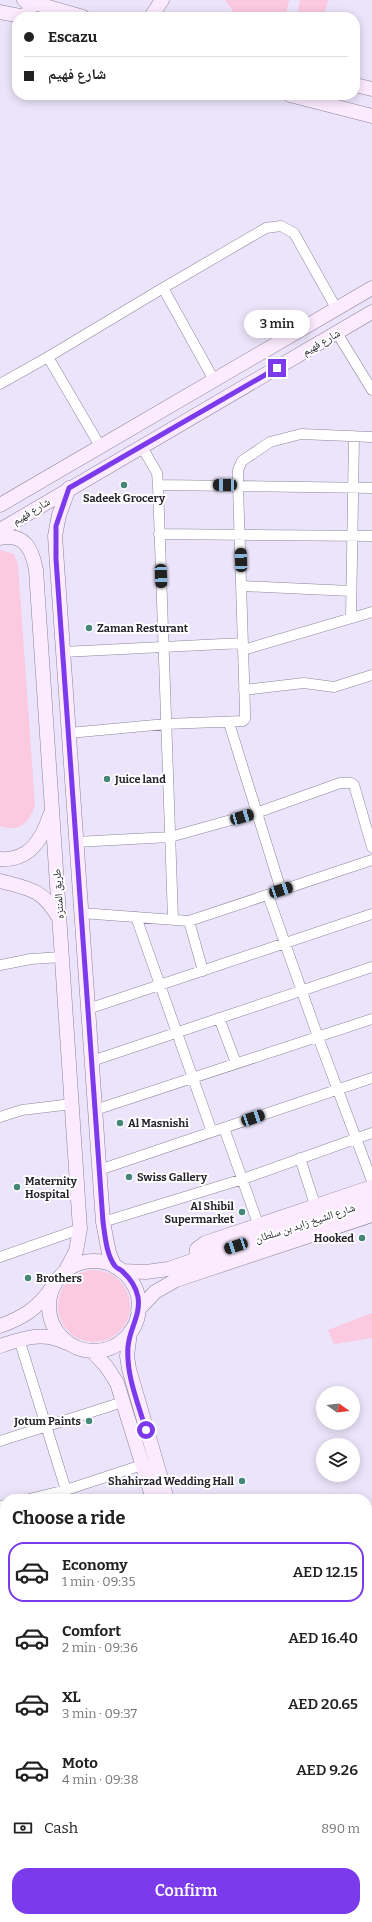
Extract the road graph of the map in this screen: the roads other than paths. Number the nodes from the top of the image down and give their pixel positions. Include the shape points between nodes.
1 (24, 0) edge
2 (163, 0) edge
3 (0, 12) edge
4 (28, 12) edge
5 (66, 12) edge
6 (155, 12) edge
7 (162, 12) edge
8 (12, 14) edge
9 (0, 19) edge
10 (12, 22) edge
11 (360, 86) edge
12 (372, 89) edge
13 (310, 100) edge
14 (372, 116) edge
15 (163, 288) junction
16 (372, 288) edge
17 (336, 308) junction
18 (372, 312) edge
19 (337, 333) junction
20 (48, 357) junction
21 (214, 380) junction
22 (0, 384) edge
23 (371, 388) edge
24 (197, 390) junction
25 (204, 410) junction
26 (354, 436) junction
27 (372, 437) edge
28 (100, 446) junction
29 (142, 447) junction
30 (158, 485) junction
31 (238, 485) junction
32 (353, 487) junction
33 (69, 488) junction
34 (372, 488) edge
35 (0, 505) edge
36 (0, 530) edge
37 (160, 534) junction
38 (240, 534) junction
39 (352, 536) junction
40 (372, 536) edge
41 (0, 538) edge
42 (242, 586) junction
43 (351, 591) junction
44 (38, 602) junction
45 (59, 602) junction
46 (372, 612) edge
47 (351, 618) junction
48 (243, 647) junction
49 (164, 648) junction
50 (63, 652) junction
51 (372, 675) edge
52 (244, 690) junction
53 (229, 723) junction
54 (166, 724) junction
55 (69, 733) junction
56 (52, 808) junction
57 (256, 813) junction
58 (170, 837) junction
59 (76, 842) junction
60 (372, 847) edge
61 (0, 859) edge
62 (372, 860) edge
63 (0, 881) edge
64 (281, 890) junction
65 (268, 895) junction
66 (81, 913) junction
67 (372, 914) edge
68 (136, 917) junction
69 (173, 919) junction
70 (60, 920) junction
71 (189, 921) junction
72 (285, 943) junction
73 (62, 957) junction
74 (0, 965) edge
75 (372, 967) edge
76 (203, 971) junction
77 (161, 985) junction
78 (302, 990) junction
79 (88, 1009) junction
80 (219, 1018) junction
81 (372, 1018) edge
82 (176, 1033) junction
83 (318, 1037) junction
84 (92, 1061) junction
85 (236, 1064) junction
86 (193, 1078) junction
87 (372, 1078) edge
88 (337, 1090) junction
89 (72, 1104) junction
90 (95, 1110) junction
91 (0, 1117) edge
92 (224, 1128) junction
93 (212, 1132) junction
94 (372, 1133) edge
95 (356, 1138) junction
96 (300, 1158) junction
97 (99, 1170) junction
98 (243, 1179) junction
99 (372, 1181) edge
100 (372, 1187) edge
101 (372, 1201) edge
102 (317, 1212) junction
103 (372, 1215) edge
104 (103, 1222) junction
105 (80, 1229) junction
106 (261, 1231) junction
107 (0, 1257) edge
108 (118, 1269) junction
109 (60, 1277) junction
110 (138, 1310) junction
111 (0, 1326) edge
112 (130, 1332) junction
113 (19, 1339) junction
114 (71, 1345) junction
115 (0, 1346) edge
116 (92, 1351) junction
117 (123, 1402) junction
118 (46, 1426) junction
119 (0, 1441) edge
120 (142, 1465) junction
121 (66, 1490) junction
122 (50, 1494) edge
123 (151, 1494) edge
124 (166, 1494) edge

1 - 4 street via 28,3
1 - 5 street
2 - 6 street
2 - 7 street
3 - 8 street
9 - 10 street
11 - 12 street
13 - 14 street
15 - 17 street via 266,228 281,226 294,233
15 - 20 street
15 - 21 street
16 - 17 street, شارع فهيم
17 - 21 street, شارع فهيم
18 - 19 street, شارع فهيم
19 - 23 street
19 - 25 street, شارع فهيم
20 - 22 street
20 - 28 street
21 - 24 street, شارع فهيم
24 - 25 street via 208,394
24 - 28 street, شارع فهيم
25 - 29 street, شارع فهيم
26 - 27 street
26 - 31 street via 307,434 270,442 242,461 238,470
26 - 32 street
28 - 35 street, شارع فهيم
29 - 30 street via 157,473
29 - 33 street, شارع فهيم
30 - 31 street
30 - 37 street
31 - 32 street
31 - 38 street
32 - 34 street
32 - 39 street
33 - 36 street, شارع فهيم
33 - 45 street, طريق المنتزه via 59,515 55,536
37 - 38 street
37 - 49 street
38 - 39 street
38 - 42 street
39 - 40 street
39 - 43 street
41 - 44 street, طريق المنتزه via 16,538 29,546 34,557
42 - 43 street
42 - 48 street
43 - 47 street
44 - 45 street via 46,597 55,597
44 - 56 street, طريق المنتزه
45 - 50 street, طريق المنتزه
46 - 47 street
47 - 48 street
48 - 49 street
48 - 52 street
49 - 50 street
49 - 54 street
50 - 55 street, طريق المنتزه
51 - 52 street via 334,687 304,683
52 - 53 street via 245,719 240,723
53 - 54 street
53 - 57 street
54 - 55 street
54 - 58 street
55 - 59 street, طريق المنتزه
56 - 61 street via 45,831 27,854
56 - 70 street, طريق المنتزه
57 - 58 street
57 - 60 street via 340,783 351,783
57 - 64 street
58 - 59 street
58 - 69 street
59 - 66 street, طريق المنتزه
62 - 64 street
63 - 70 street via 40,894 50,903
64 - 65 street
65 - 71 street
65 - 72 street
66 - 68 street
66 - 79 street, طريق المنتزه
67 - 72 street
68 - 69 street
68 - 77 street
69 - 71 street
70 - 73 street, طريق المنتزه
71 - 76 street
72 - 76 street
72 - 78 street
73 - 74 street
73 - 89 street, طريق المنتزه
75 - 78 street
76 - 77 street
77 - 79 street
77 - 82 street
78 - 80 street
78 - 83 street
79 - 84 street, طريق المنتزه
80 - 82 street
80 - 85 street
81 - 83 street
82 - 84 street
82 - 86 street
83 - 85 street
83 - 88 street
84 - 90 street, طريق المنتزه
85 - 86 street
86 - 90 street
86 - 93 street
87 - 88 street
88 - 92 street
88 - 95 street
89 - 91 street via 22,1110
89 - 105 street, طريق المنتزه
90 - 97 street, طريق المنتزه
92 - 93 street
92 - 98 street
93 - 97 street
94 - 95 street
95 - 96 street
95 - 99 street
96 - 98 street
96 - 102 street
97 - 104 street, طريق المنتزه
98 - 104 street
98 - 106 street
100 - 102 street
101 - 102 street, شارع الشيخ زايد بن سلطان
102 - 106 street, شارع الشيخ زايد بن سلطان
103 - 110 street, شارع الشيخ زايد بن سلطان via 176,1280 155,1292
104 - 108 street, طريق المنتزه via 109,1253
105 - 107 street
105 - 109 street, طريق المنتزه via 76,1251
106 - 108 street, شارع الشيخ زايد بن سلطان via 196,1259 158,1271
108 - 109 street via 101,1262 86,1262
108 - 110 street via 127,1276 135,1288
109 - 111 street via 34,1310
109 - 114 street via 50,1299 51,1317 58,1333
110 - 112 street via 136,1322
112 - 116 street via 116,1345 105,1350
112 - 124 street via 129,1369
113 - 114 street via 39,1335 59,1339
113 - 115 street
113 - 118 street
114 - 116 street
116 - 117 street via 112,1374
117 - 118 street
117 - 120 street
118 - 119 street
118 - 121 street
120 - 121 street
120 - 123 street
121 - 122 street

